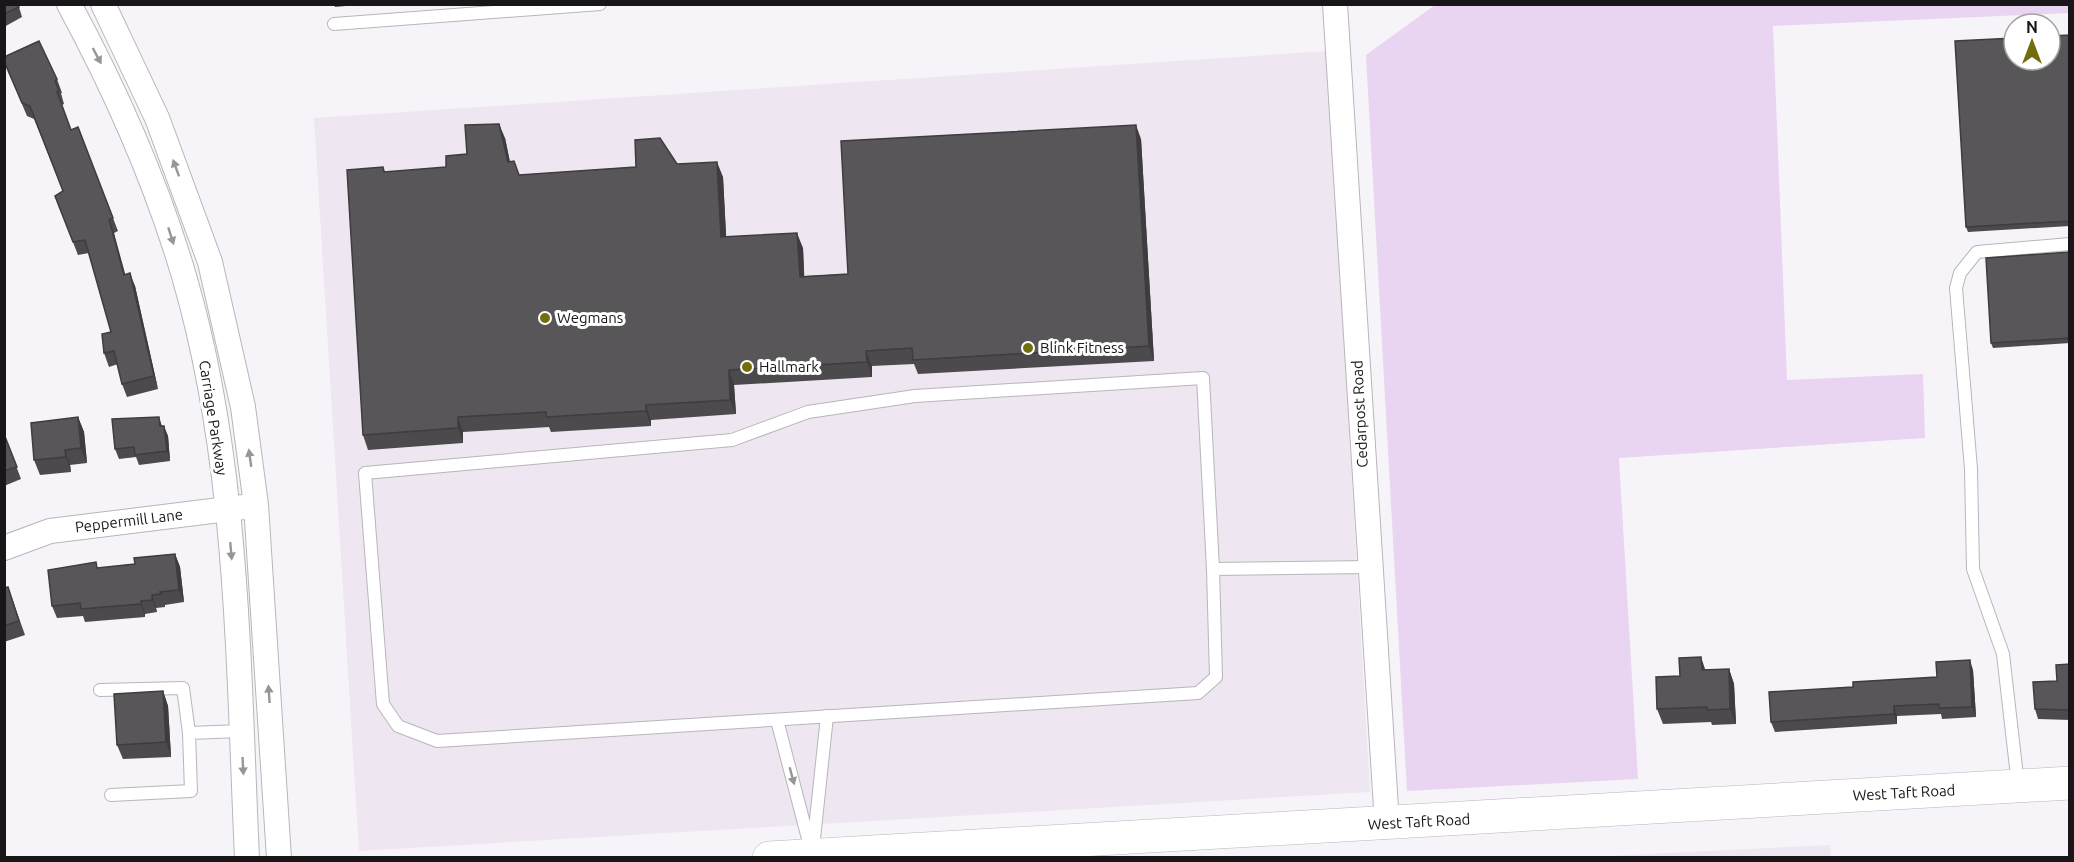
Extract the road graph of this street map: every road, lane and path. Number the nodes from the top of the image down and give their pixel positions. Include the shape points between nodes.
1 (69, 4) edge
2 (103, 4) edge
3 (600, 4) edge
4 (1335, 4) edge
5 (491, 8) edge
6 (334, 24) dead end
7 (2070, 244) edge
8 (256, 505) junction
9 (227, 509) junction
10 (4, 548) edge
11 (1369, 567) junction
12 (1213, 569) junction
13 (100, 690) dead end
14 (827, 716) junction
15 (777, 720) junction
16 (271, 729) junction
17 (241, 731) junction
18 (189, 733) junction
19 (2070, 783) edge
20 (2018, 786) junction
21 (111, 795) dead end
22 (1387, 824) junction
23 (813, 856) edge
24 (246, 858) edge
25 (279, 858) edge
26 (769, 858) edge

1 -> 9 street, Carriage Parkway via 107,74 156,189 184,277 206,369
8 -> 2 street, Carriage Parkway via 243,407 210,262 157,118
3 - 5 lane
4 - 11 street, Cedarpost Road
5 - 6 lane
7 - 20 lane via 1977,252 1960,273 1956,288 1971,469 1973,569 2003,654
8 - 9 street, Peppermill Lane
16 -> 8 street, Carriage Parkway
9 - 10 street, Peppermill Lane via 50,531
9 -> 17 street, Carriage Parkway
11 - 12 lane
11 - 22 street, Cedarpost Road
12 - 14 lane via 1216,677 1198,693
12 - 15 lane via 1203,378 915,396 808,412 732,440 365,473 383,704 398,726 437,741
13 - 18 lane via 183,688
14 - 15 lane
14 - 23 lane
15 -> 23 lane
16 - 17 street
16 - 25 street, Carriage Parkway
17 - 18 lane
17 -> 24 street, Carriage Parkway
18 - 21 lane via 192,791
19 - 20 main road, West Taft Road
20 - 22 main road, West Taft Road
22 - 23 main road, West Taft Road via 1063,839
23 - 26 main road, West Taft Road

